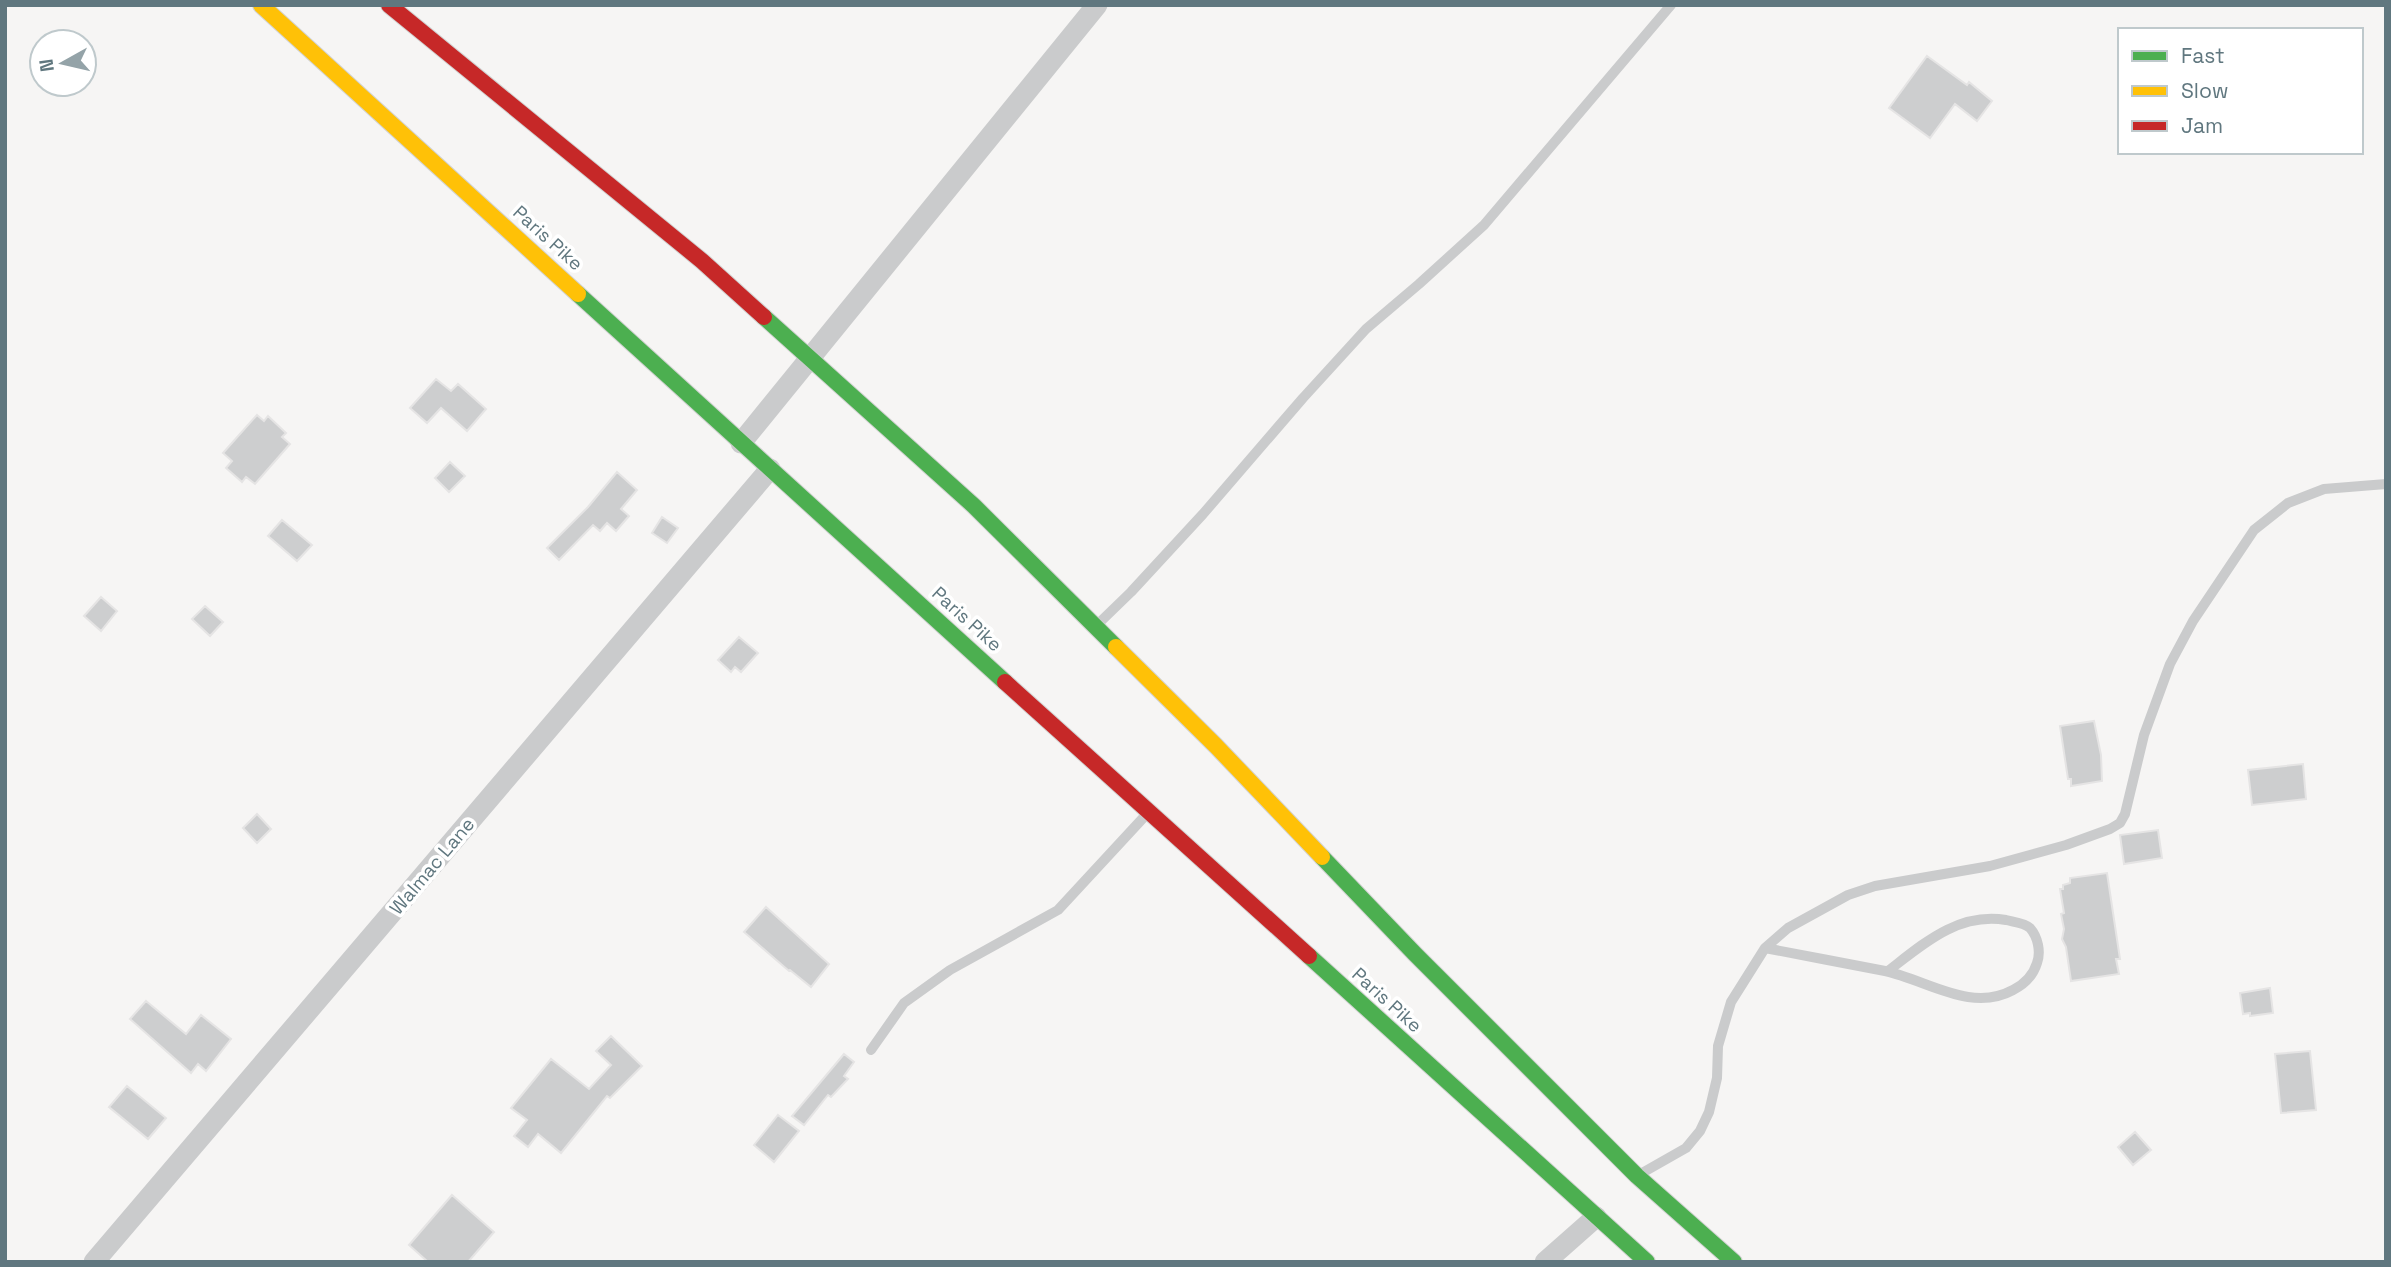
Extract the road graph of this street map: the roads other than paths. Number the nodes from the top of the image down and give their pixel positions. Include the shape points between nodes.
1 (261, 5) edge
2 (389, 5) edge
3 (1097, 5) edge
4 (1671, 5) edge
5 (809, 358) junction
6 (741, 443) junction
7 (770, 469) junction
8 (2386, 484) edge
9 (1096, 626) junction
10 (1149, 812) junction
11 (1765, 948) junction
12 (1888, 971) junction
13 (871, 1050) dead end
14 (1633, 1180) junction
15 (1600, 1213) junction
16 (94, 1262) edge
17 (1545, 1262) edge
18 (1647, 1262) edge
19 (1734, 1262) edge

1 - 6 highway, Paris Pike
2 - 5 highway via 702,261
3 - 5 street
4 - 9 lane via 1484,225 1366,329 1203,514
5 - 6 street
5 - 9 highway via 974,506
6 - 7 highway, Paris Pike
7 - 10 highway, Paris Pike
7 - 16 street, Walmac Lane
8 - 11 lane via 2323,489 2288,503 2254,530 2170,664 2144,735 2120,823 2066,845 1990,866 1848,895 1788,928
9 - 14 highway
10 - 13 lane via 1058,910 950,970 904,1003
10 - 15 highway, Paris Pike
11 - 12 lane
11 - 14 lane via 1731,1002 1718,1046 1709,1112 1700,1131 1686,1148
12 - 12 lane via 1953,994 1989,998 2024,984 2035,971 2039,957 2036,937 2028,926 2015,922 1962,922 1939,933
14 - 19 highway
15 - 17 street
15 - 18 highway, Paris Pike

